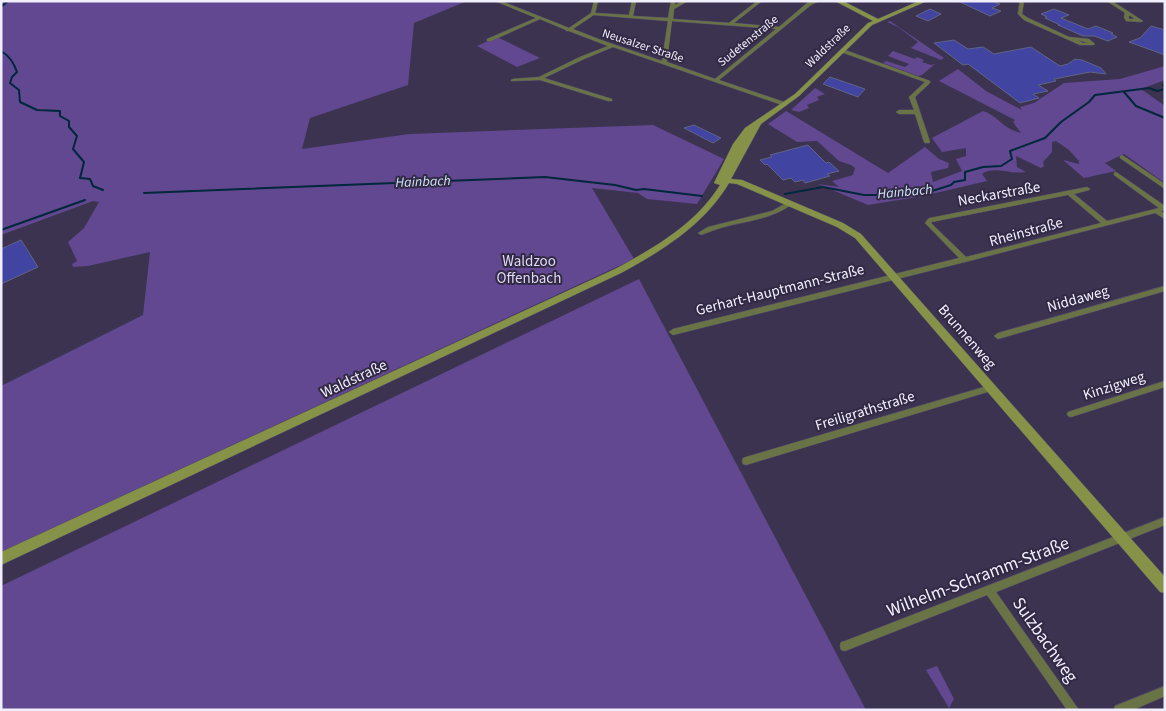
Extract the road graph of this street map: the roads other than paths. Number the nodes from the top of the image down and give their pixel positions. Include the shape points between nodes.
1 (497, 1) edge
2 (596, 1) edge
3 (634, 1) edge
4 (673, 1) edge
5 (686, 1) edge
6 (760, 1) edge
7 (816, 1) edge
8 (838, 1) edge
9 (924, 1) edge
10 (1022, 1) edge
11 (1110, 1) edge
12 (672, 8) junction
13 (857, 10) junction
14 (1127, 12) dead end
15 (894, 13) junction
16 (593, 14) junction
17 (869, 14) junction
18 (631, 17) junction
19 (539, 18) junction
20 (670, 20) junction
21 (876, 20) junction
22 (730, 24) junction
23 (780, 28) junction
24 (568, 30) junction
25 (1069, 38) dead end
26 (489, 40) dead end
27 (612, 46) junction
28 (843, 51) junction
29 (664, 63) junction
30 (540, 78) junction
31 (513, 80) dead end
32 (716, 80) junction
33 (610, 100) dead end
34 (785, 104) junction
35 (899, 112) dead end
36 (917, 112) junction
37 (758, 123) junction
38 (927, 142) dead end
39 (1122, 157) dead end
40 (736, 163) junction
41 (1116, 174) dead end
42 (723, 178) junction
43 (740, 186) junction
44 (750, 187) junction
45 (1165, 187) edge
46 (1088, 189) dead end
47 (1069, 194) junction
48 (717, 196) junction
49 (790, 204) junction
50 (707, 206) junction
51 (1164, 208) edge
52 (1156, 210) junction
53 (1165, 217) edge
54 (1106, 224) junction
55 (701, 233) dead end
56 (965, 260) junction
57 (893, 277) junction
58 (1165, 288) edge
59 (673, 332) dead end
60 (998, 336) dead end
61 (1165, 384) edge
62 (992, 388) junction
63 (1071, 414) dead end
64 (746, 461) dead end
65 (1165, 521) edge
66 (1122, 538) junction
67 (1, 560) edge
68 (1165, 587) edge
69 (988, 590) junction
70 (845, 646) dead end
71 (1165, 691) edge
72 (1074, 710) edge
73 (1119, 710) edge

1 - 19 street, Neusalzer Straße
2 - 16 street
3 - 18 street
4 - 12 street
5 - 12 street
6 - 22 street
7 - 23 street, Sudetenstraße
8 - 13 main road
9 - 15 main road, Waldstraße
10 - 25 street via 1020,12 1024,18
11 - 14 street
12 - 20 street
13 - 17 main road
13 - 21 main road
15 - 17 main road
15 - 21 main road, Waldstraße
16 - 18 street
16 - 24 street
17 - 21 main road
18 - 20 street
19 - 24 street, Neusalzer Straße
19 - 26 street
20 - 22 street
20 - 29 street
21 - 28 main road, Waldstraße
22 - 23 street
23 - 32 street, Sudetenstraße
24 - 27 street, Neusalzer Straße
27 - 29 street, Neusalzer Straße
27 - 30 street
28 - 34 main road, Waldstraße
28 - 36 street via 928,82 912,95
29 - 32 street, Neusalzer Straße
30 - 31 street
30 - 33 street
32 - 34 street, Neusalzer Straße
34 - 37 main road, Waldstraße
35 - 36 street
36 - 38 street
37 - 40 main road, Waldstraße
37 - 42 main road, Waldstraße via 742,136
39 - 45 street
40 - 42 main road, Waldstraße
40 - 44 main road via 739,175
41 - 51 street
42 - 43 main road
42 - 44 main road
42 - 48 main road, Waldstraße
42 - 50 main road, Waldstraße
43 - 44 main road
43 - 48 main road
44 - 49 main road, Brunnenweg
46 - 47 street, Neckarstraße
47 - 54 street
47 - 56 street, Neckarstraße via 930,220 931,227
48 - 50 main road, Waldstraße
49 - 55 street via 781,211 716,226
49 - 57 main road, Brunnenweg via 856,234
50 - 67 main road, Waldstraße via 669,242 618,271
51 - 52 street, Rheinstraße
52 - 53 street
52 - 54 street, Rheinstraße
54 - 56 street, Rheinstraße
56 - 57 street, Rheinstraße
57 - 59 street, Gerhart-Hauptmann-Straße
57 - 62 main road, Brunnenweg
58 - 60 street, Niddaweg
61 - 63 street, Kinzigweg
62 - 64 street, Freiligrathstraße
62 - 66 main road, Brunnenweg
65 - 66 street, Wilhelm-Schramm-Straße
66 - 68 main road, Brunnenweg
66 - 69 street, Wilhelm-Schramm-Straße
69 - 70 street, Wilhelm-Schramm-Straße
69 - 72 street, Sulzbachweg
71 - 73 street

